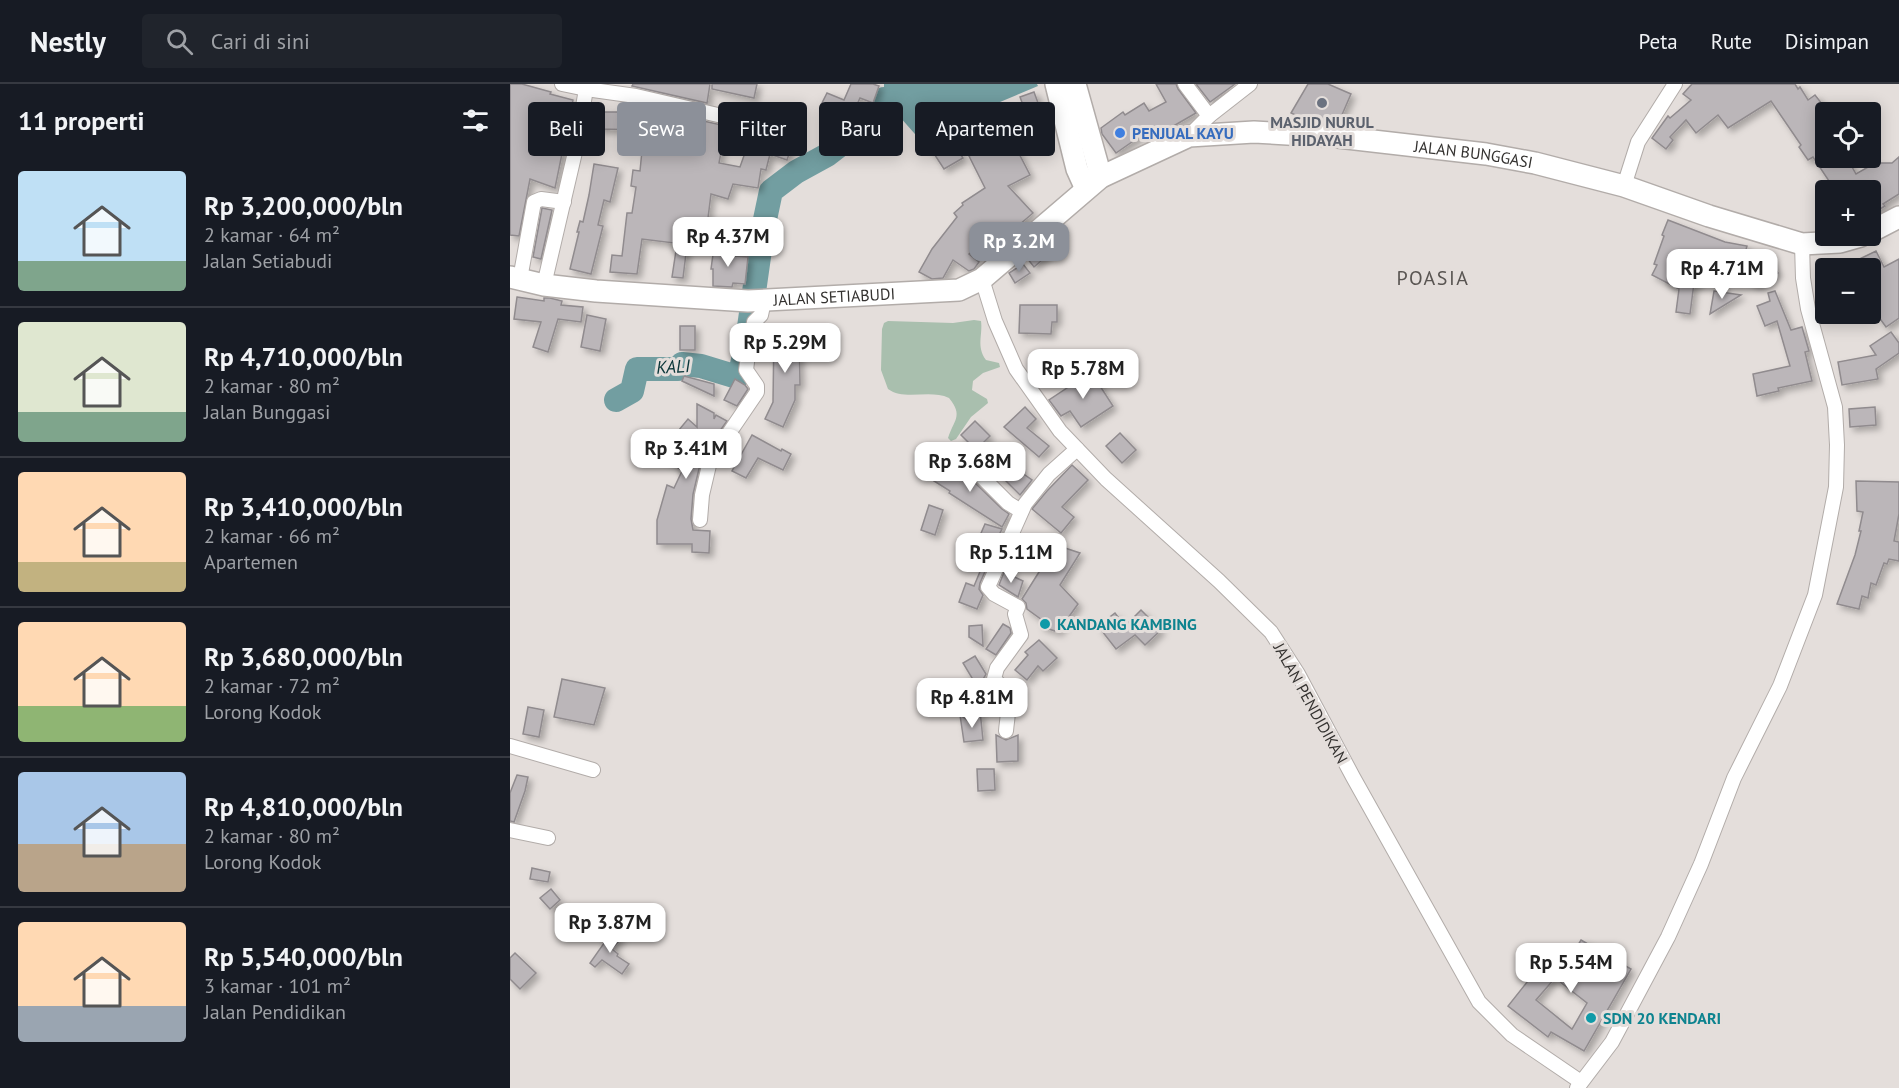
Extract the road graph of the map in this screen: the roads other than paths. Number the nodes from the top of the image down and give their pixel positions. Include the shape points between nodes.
1 (562, 84) edge
2 (1185, 84) edge
3 (1250, 84) edge
4 (1675, 84) edge
5 (1066, 86) edge
6 (586, 89) junction
7 (718, 115) edge
8 (1209, 116) junction
9 (1189, 136) junction
10 (1094, 183) junction
11 (1624, 186) junction
12 (564, 202) junction
13 (1899, 217) edge
14 (1881, 226) edge
15 (1815, 243) edge
16 (1802, 244) junction
17 (515, 278) edge
18 (982, 279) junction
19 (544, 285) junction
20 (757, 301) junction
21 (1077, 449) junction
22 (955, 450) dead end
23 (1021, 511) junction
24 (700, 520) dead end
25 (1006, 731) dead end
26 (510, 746) edge
27 (592, 770) dead end
28 (510, 830) edge
29 (548, 838) dead end
30 (1579, 1085) edge

1 - 6 street
2 - 8 street
3 - 8 street
4 - 11 street via 1638,142
5 - 10 highway via 1095,160
6 - 7 street
6 - 12 street
8 - 9 street
9 - 10 highway, JALAN BUNGGASI
9 - 11 highway, JALAN BUNGGASI via 1254,132 1412,145 1535,163
10 - 18 highway, JALAN SETIABUDI
11 - 16 highway, JALAN BUNGGASI
12 - 17 street via 534,202
12 - 19 street
13 - 14 highway
15 - 16 highway, JALAN BUNGGASI
16 - 30 street via 1808,309 1835,407 1837,445 1836,487 1815,595 1780,686 1734,778 1668,938 1612,1042
17 - 19 highway, JALAN SETIABUDI
18 - 20 highway, JALAN SETIABUDI via 959,290 941,292
18 - 21 street, JALAN PENDIDIKAN via 994,321 1016,369
19 - 20 highway, JALAN SETIABUDI
20 - 24 street via 761,315 754,322 747,362 757,392 710,461
21 - 23 street via 1040,484
21 - 30 street, JALAN PENDIDIKAN via 1271,632 1479,1002 1512,1035
22 - 23 street
23 - 25 street via 988,587 1018,607 1015,614 1021,635 997,668 994,679 1008,695
26 - 27 street
28 - 29 street

